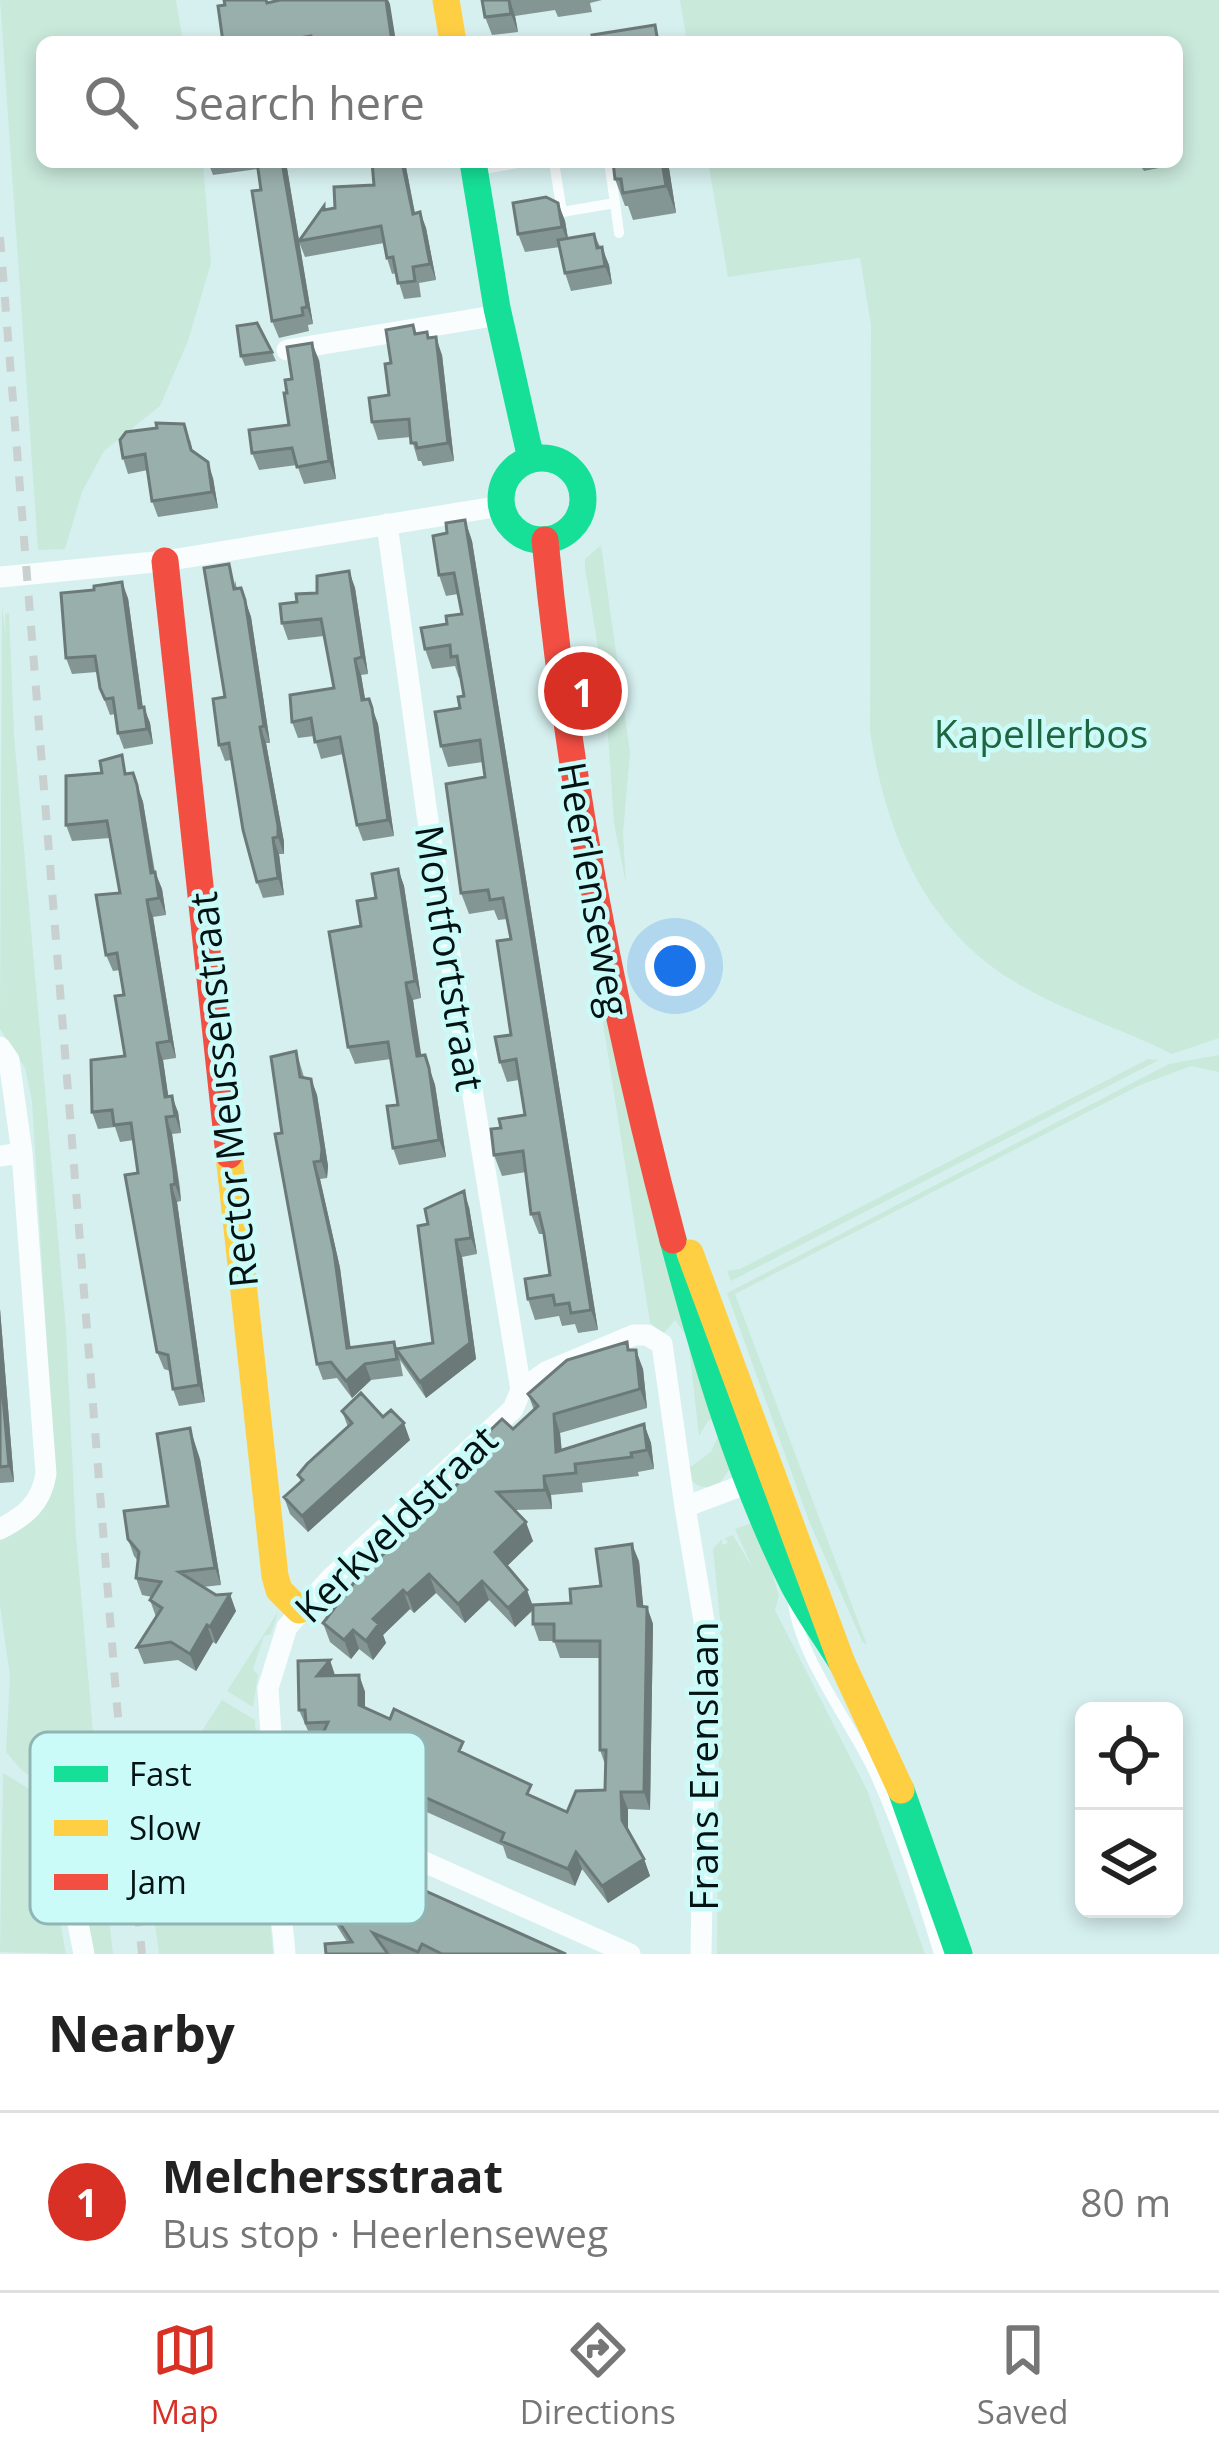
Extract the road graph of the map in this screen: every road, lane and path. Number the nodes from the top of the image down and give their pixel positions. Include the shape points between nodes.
1 (446, 0) edge
2 (452, 36) edge
3 (473, 168) edge
4 (555, 168) edge
5 (610, 168) edge
6 (615, 203) junction
7 (619, 233) dead end
8 (499, 314) junction
9 (287, 350) edge
10 (531, 459) junction
11 (502, 506) junction
12 (387, 524) junction
13 (544, 540) junction
14 (165, 561) junction
15 (0, 577) edge
16 (0, 1047) edge
17 (11, 1154) edge
18 (647, 1335) joint
19 (521, 1390) junction
20 (762, 1478) junction
21 (685, 1507) junction
22 (0, 1529) edge
23 (791, 1581) junction
24 (299, 1610) junction
25 (842, 1663) junction
26 (271, 1732) edge
27 (426, 1863) edge
28 (78, 1924) edge
29 (283, 1924) edge
30 (84, 1954) edge
31 (285, 1954) edge
32 (630, 1954) edge
33 (701, 1954) edge
34 (939, 1954) edge
35 (959, 1954) edge

1 - 2 main road
3 - 8 main road
4 - 6 lane via 562,212
5 - 6 lane
6 - 7 lane
8 - 9 street
8 - 10 main road
10 - 11 main road via 504,483
10 - 13 main road via 564,464 582,492 574,525
11 - 12 street
11 - 13 main road via 517,532
12 - 14 street
12 - 19 street, Montfortstraat
13 - 20 main road, Heerlenseweg via 557,679 622,1037 653,1163
14 - 15 street
14 - 24 main road, Rector Meussenstraat via 275,1576
16 - 17 street via 9,1060
17 - 22 street via 46,1474 35,1505
18 - 19 street, Kerkveldstraat via 605,1344
18 - 21 street, Frans Erenslaan via 665,1353
19 - 24 street, Kerkveldstraat via 513,1409
20 - 21 street
20 - 23 main road, Heerlenseweg
20 - 25 main road, Heerlenseweg
21 - 33 street, Frans Erenslaan via 705,1638
23 - 25 main road, Heerlenseweg
23 - 34 lane, Heerlenseweg via 795,1619 872,1768
24 - 26 street, Kerkveldstraat via 268,1688
25 - 35 main road, Heerlenseweg via 901,1790
27 - 32 street
28 - 30 street
29 - 31 street

